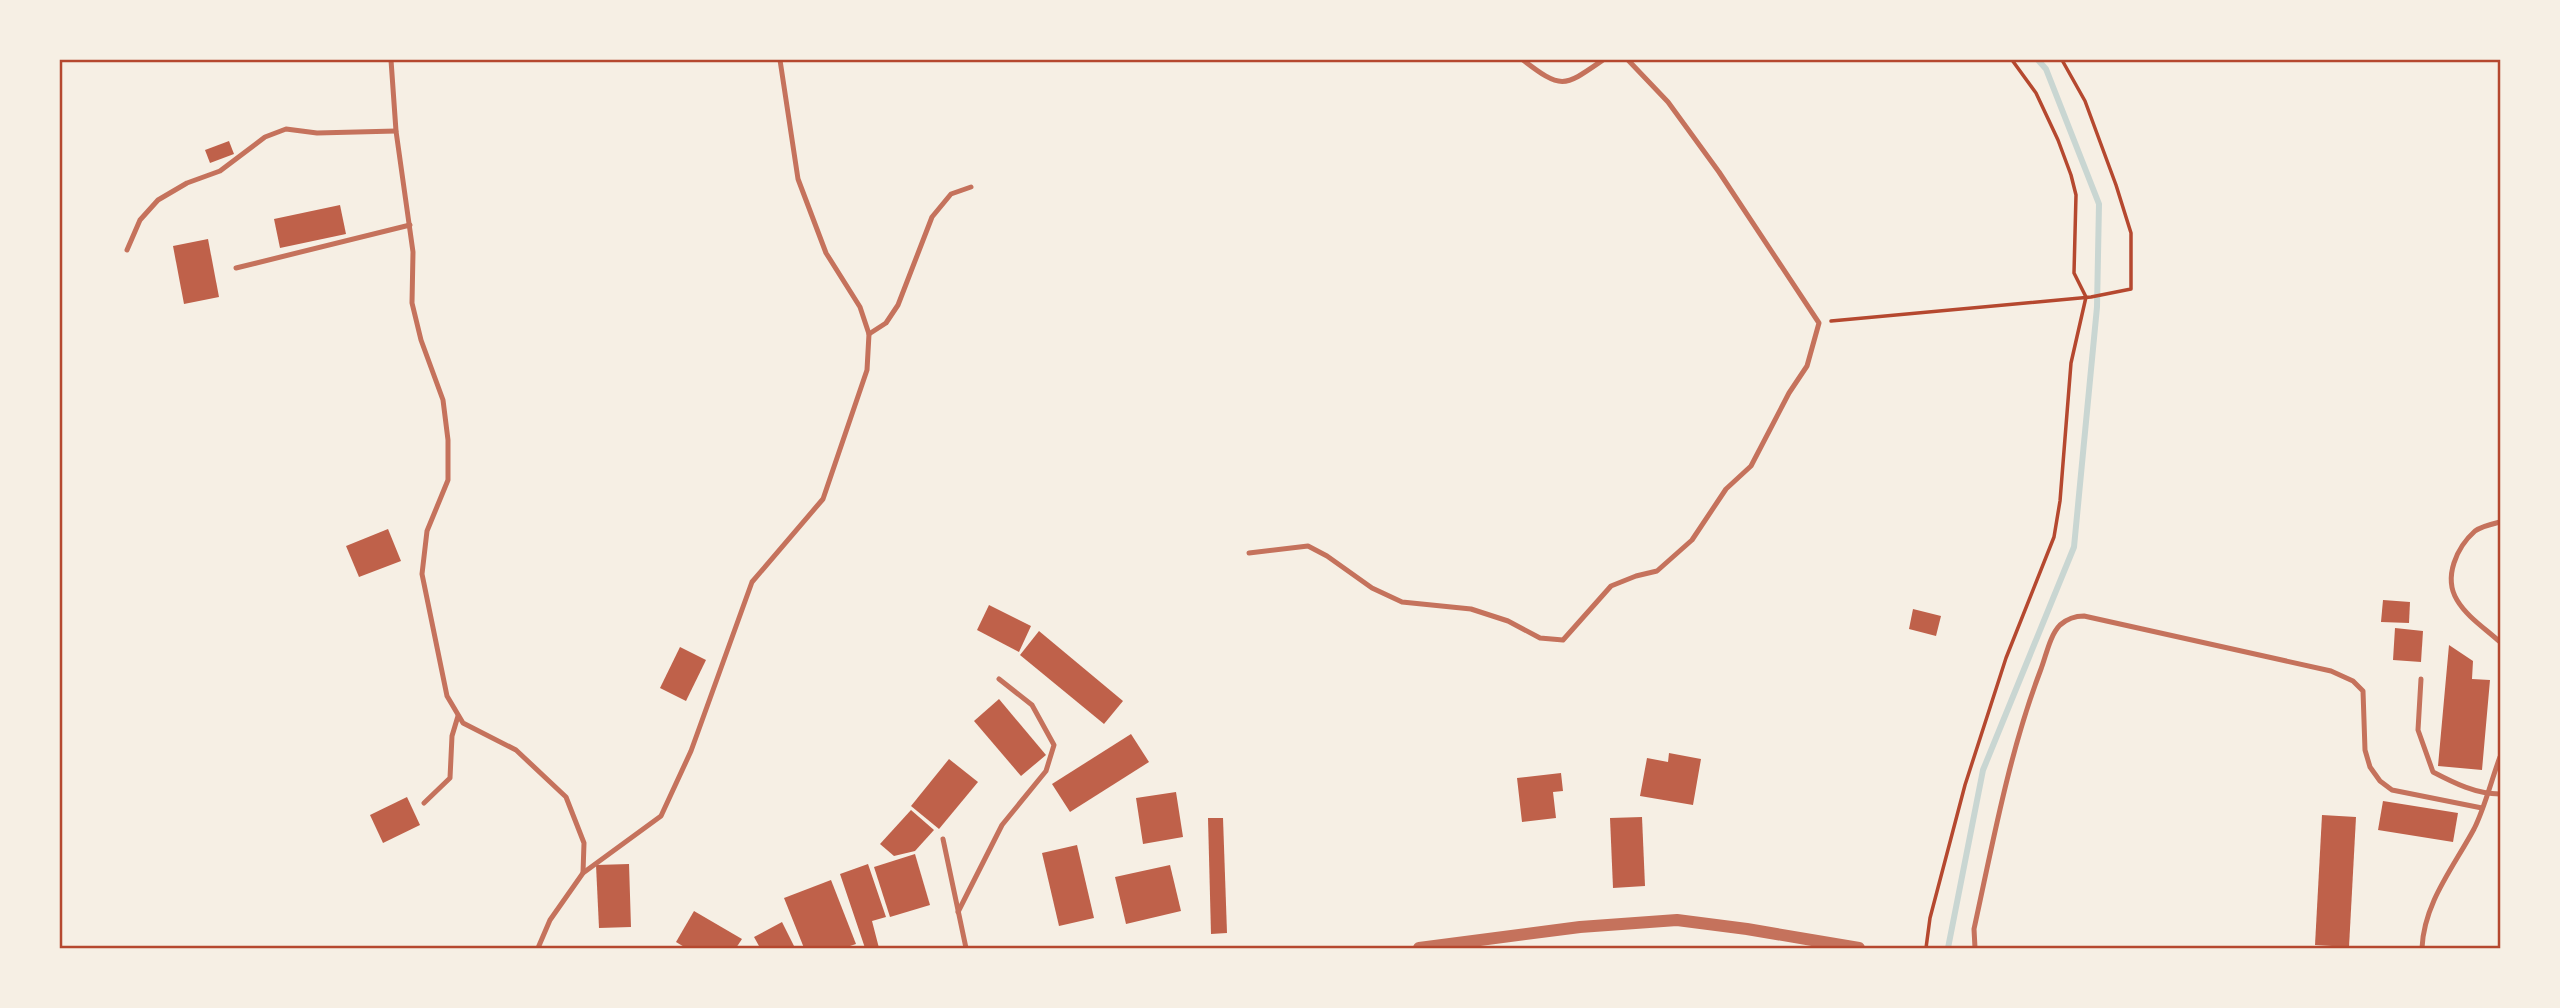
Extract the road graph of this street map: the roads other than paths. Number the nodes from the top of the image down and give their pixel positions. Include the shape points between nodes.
1 (391, 60) edge
2 (780, 60) edge
3 (1523, 60) edge
4 (1603, 60) edge
5 (1628, 60) edge
6 (396, 131) junction
7 (971, 187) dead end
8 (410, 225) junction
9 (127, 250) dead end
10 (236, 268) dead end
11 (869, 334) junction
12 (2501, 522) edge
13 (1249, 553) dead end
14 (2501, 642) edge
15 (999, 679) dead end
16 (2421, 679) dead end
17 (458, 716) junction
18 (2501, 757) edge
19 (2487, 794) junction
20 (2501, 794) edge
21 (424, 803) dead end
22 (2482, 808) junction
23 (943, 839) dead end
24 (583, 873) junction
25 (958, 912) junction
26 (538, 948) edge
27 (966, 948) edge
28 (1419, 948) edge
29 (1859, 948) edge
30 (1975, 948) edge
31 (2422, 948) edge

1 - 6 lane
2 - 11 lane via 798,179 826,253 860,307
3 - 4 lane via 1558,82 1575,79
5 - 13 lane via 1668,102 1712,162 1819,323 1807,366 1751,466 1726,489 1692,540 1657,571 1611,586 1563,640 1540,638 1508,621 1471,610 1402,602 1308,546
6 - 8 lane
6 - 9 lane via 286,129 265,137 220,170 158,200 140,220
7 - 11 lane via 951,194 932,217 898,305 886,323
8 - 10 lane
8 - 17 lane via 412,303 443,400 449,440 448,480 427,531 422,575 447,696
11 - 24 lane via 867,370 823,499 752,582 691,751 661,816
12 - 14 lane via 2477,529 2459,548 2452,586 2468,613
15 - 25 lane via 1032,705 1054,745 1046,771 1002,825
16 - 19 lane via 2418,730 2433,772
17 - 21 lane via 450,778
17 - 24 lane via 463,723 516,750 566,797 584,843
18 - 19 lane
19 - 20 lane
19 - 22 lane
22 - 30 lane via 2392,790 2380,781 2365,750 2363,691 2353,681 2331,671 2073,616 2053,637 2027,706 1974,929
22 - 31 lane via 2431,907
23 - 25 lane
24 - 26 lane via 550,920
25 - 27 lane
28 - 29 street via 1580,927 1677,920

